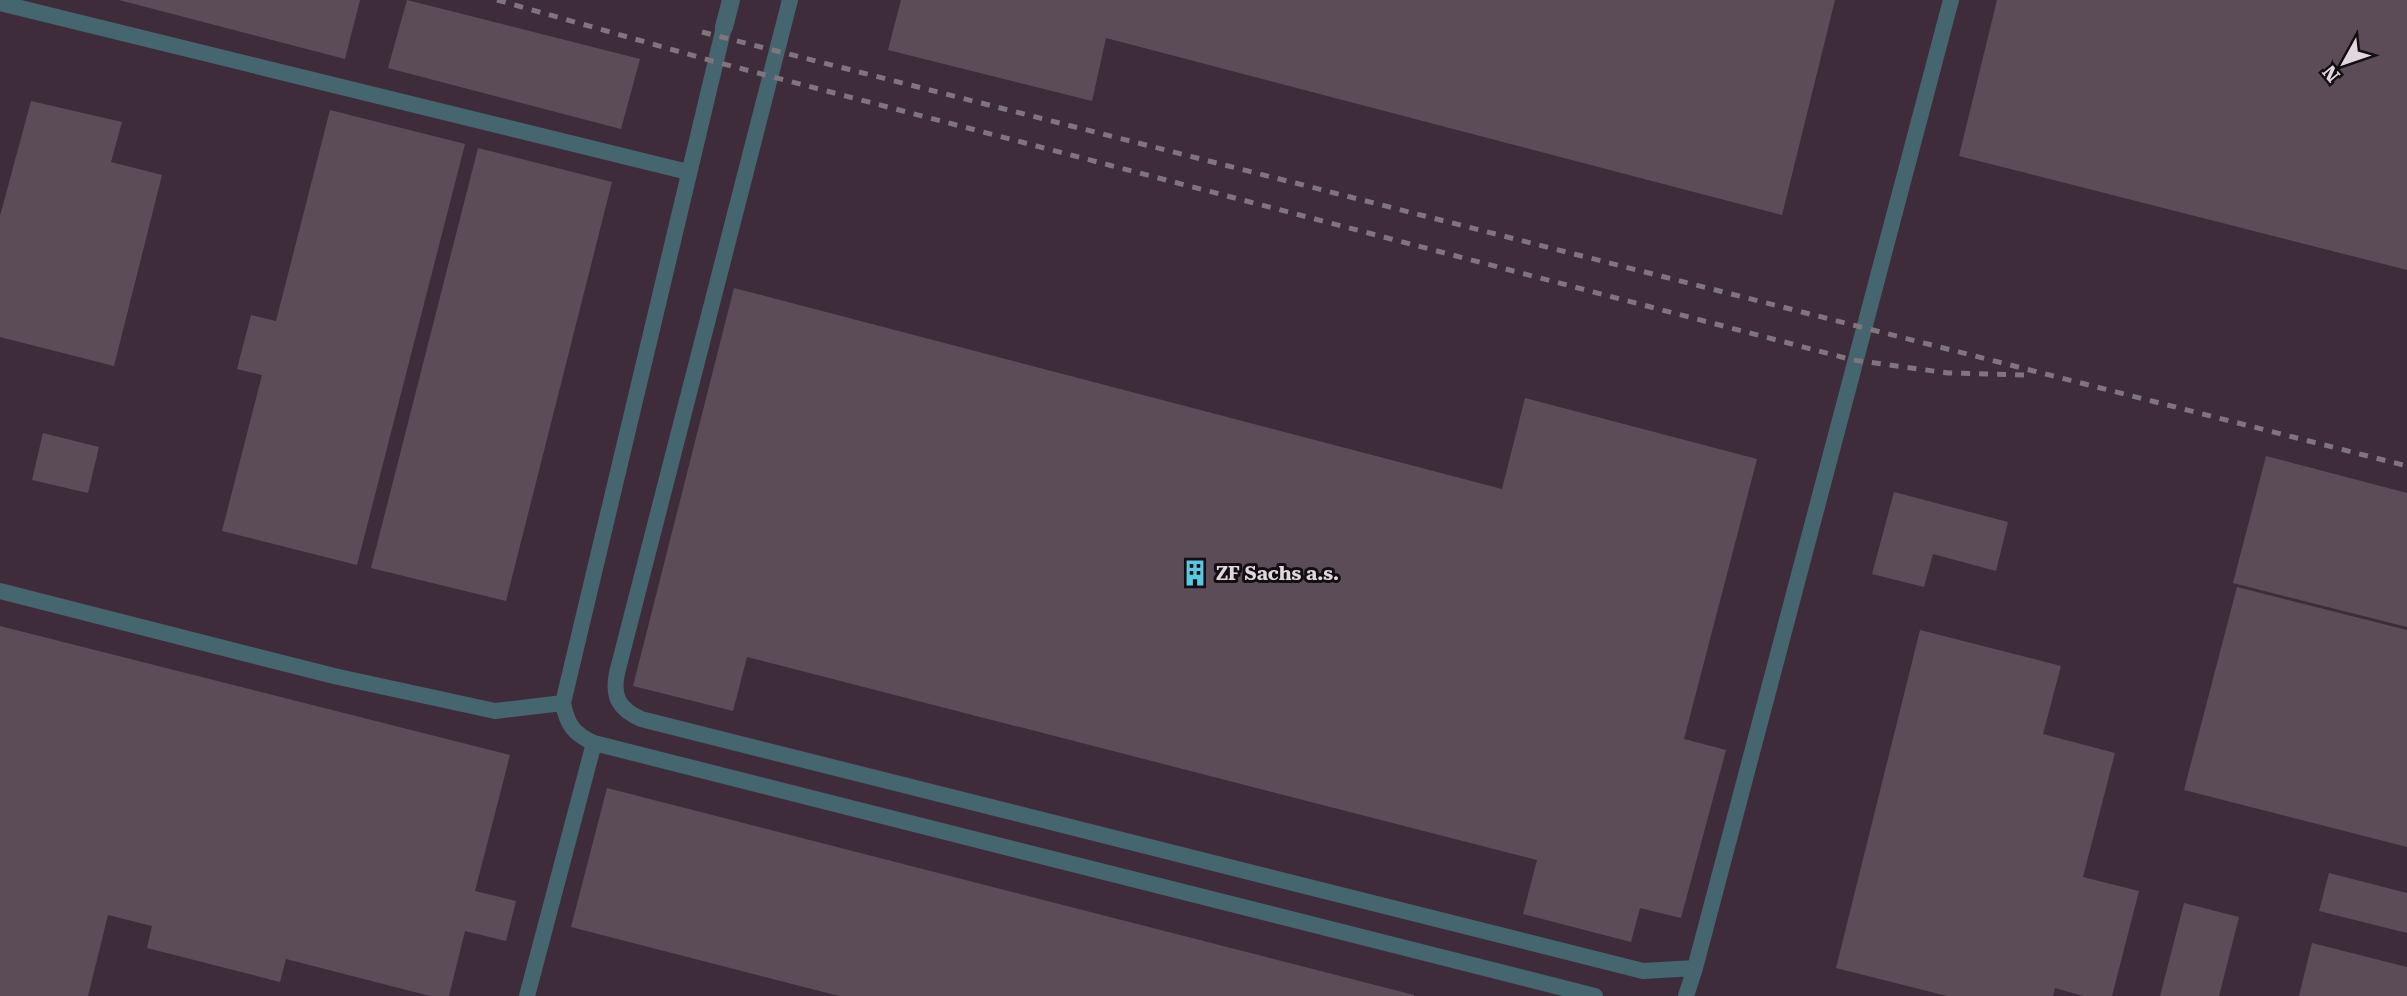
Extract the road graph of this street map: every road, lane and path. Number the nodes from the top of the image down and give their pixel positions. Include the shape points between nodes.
1 (731, 0) edge
2 (790, 0) edge
3 (1951, 0) edge
4 (0, 3) edge
5 (724, 27) joint
6 (688, 172) junction
7 (0, 591) edge
8 (563, 704) junction
9 (594, 743) junction
10 (1695, 968) junction
11 (527, 996) edge
12 (1595, 996) edge
13 (1686, 996) edge

1 - 5 street
2 - 10 lane via 617,673 614,688 625,712 1643,971
3 - 10 lane
4 - 6 lane
5 - 6 lane
6 - 8 lane
7 - 8 lane via 334,676 495,711
8 - 9 lane via 566,720 577,736
9 - 11 lane
9 - 12 lane
10 - 13 lane

